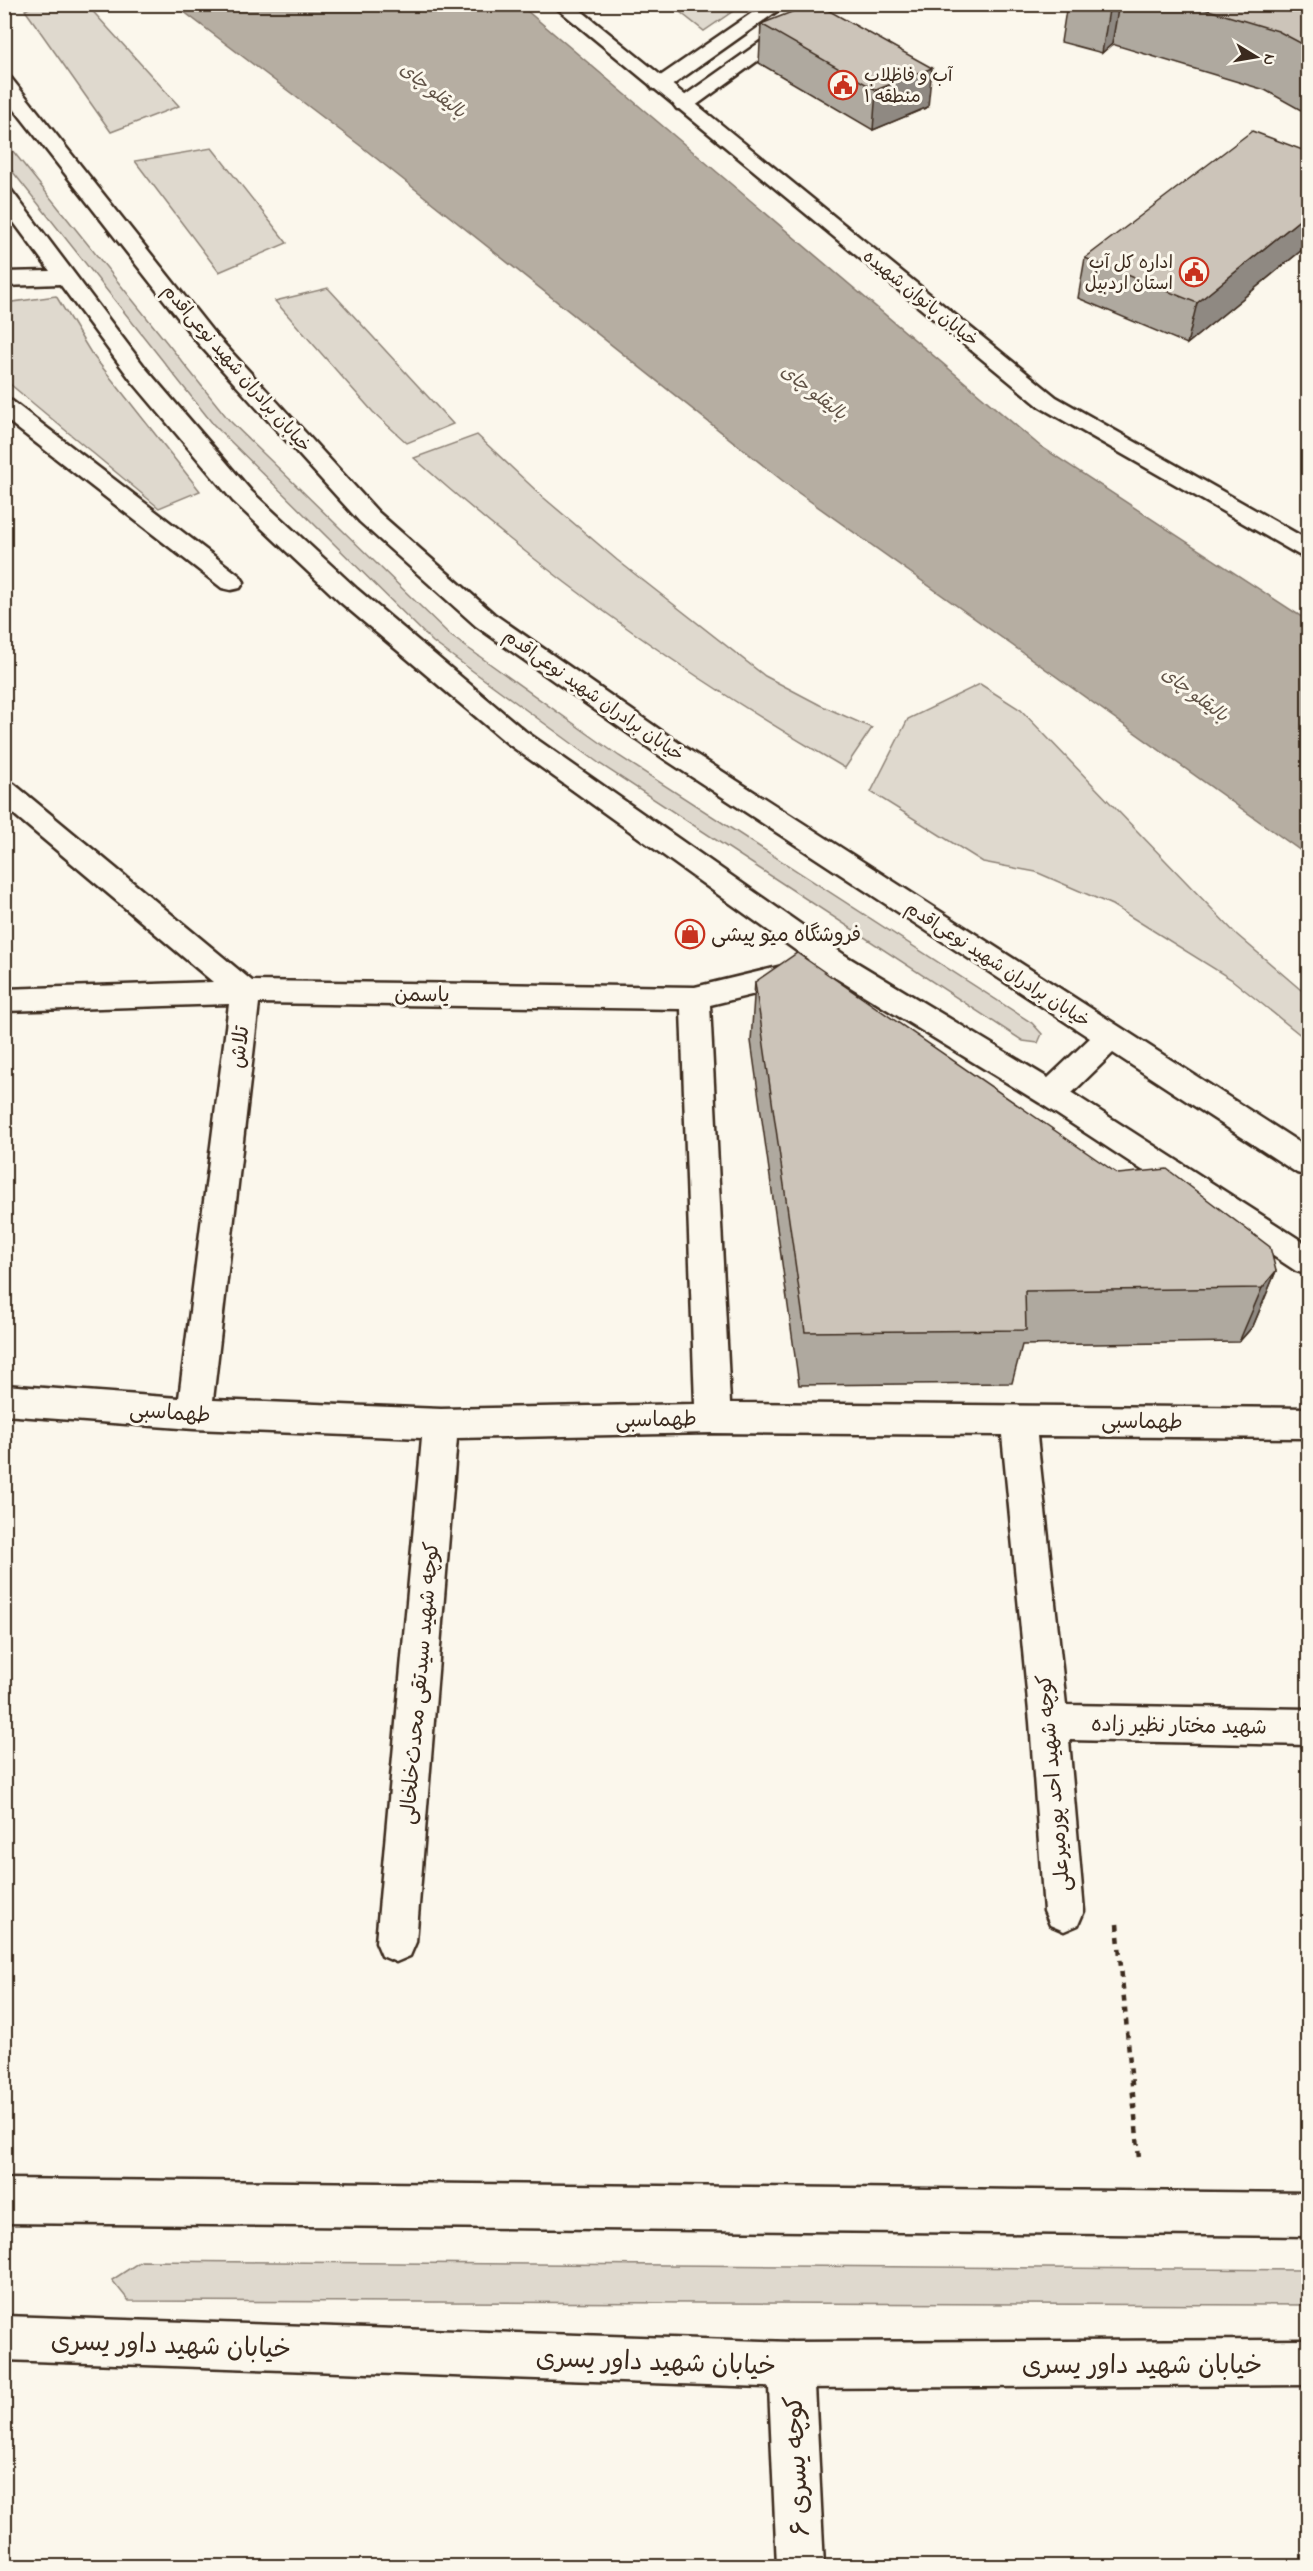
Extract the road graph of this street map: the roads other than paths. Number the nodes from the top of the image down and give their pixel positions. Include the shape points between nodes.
1 (561, 4) edge
2 (778, 4) edge
3 (827, 4) edge
4 (4, 82) edge
5 (660, 85) junction
6 (684, 105) junction
7 (4, 194) edge
8 (68, 277) junction
9 (4, 279) edge
10 (4, 406) edge
11 (1308, 550) edge
12 (231, 582) dead end
13 (4, 791) edge
14 (836, 964) junction
15 (246, 992) junction
16 (695, 998) junction
17 (4, 1000) edge
18 (1110, 1036) junction
19 (1051, 1095) junction
20 (1308, 1164) edge
21 (1308, 1262) edge
22 (4, 1400) edge
23 (194, 1414) junction
24 (713, 1418) junction
25 (1018, 1420) junction
26 (1308, 1423) edge
27 (441, 1424) junction
28 (1049, 1722) junction
29 (1308, 1727) edge
30 (1064, 1911) road end
31 (396, 1942) dead end
32 (4, 2201) edge
33 (1308, 2215) edge
34 (4, 2338) edge
35 (1308, 2363) edge
36 (791, 2365) junction
37 (801, 2566) edge

1 - 5 main road, خیابان بانوان شهیده
2 - 5 main road
3 - 6 main road
4 - 18 main road, خیابان برادران شهید نوعی‌اقدم via 205,337 369,517 485,620 676,754
5 - 6 main road, خیابان بانوان شهیده
6 - 11 main road, خیابان بانوان شهیده via 1048,402
7 - 8 main road
8 - 9 main road
8 - 14 main road via 139,375 242,496 348,595 516,737
10 - 12 main road
13 - 15 main road
14 - 16 main road, یاسمن
14 - 19 main road
15 - 16 main road, یاسمن
15 - 17 main road, یاسمن
15 - 23 main road, تلاش
16 - 24 main road
18 - 19 main road
18 - 20 main road, خیابان برادران شهید نوعی‌اقدم
19 - 21 main road
22 - 23 main road, طهماسبی
23 - 27 main road, طهماسبی
24 - 25 main road, طهماسبی
24 - 27 main road, طهماسبی
25 - 26 main road, طهماسبی
25 - 28 main road, کوچه شهید احد پورمیرعلی
27 - 31 main road, کوچه شهید سیدتقی محدث‌خلخالی
28 - 29 main road, شهید مختار نظیر زاده
28 - 30 main road, کوچه شهید احد پورمیرعلی
32 - 33 main road
34 - 36 main road, خیابان شهید داور یسری
35 - 36 main road, خیابان شهید داور یسری
36 - 37 main road, کوچه یسری ۶

